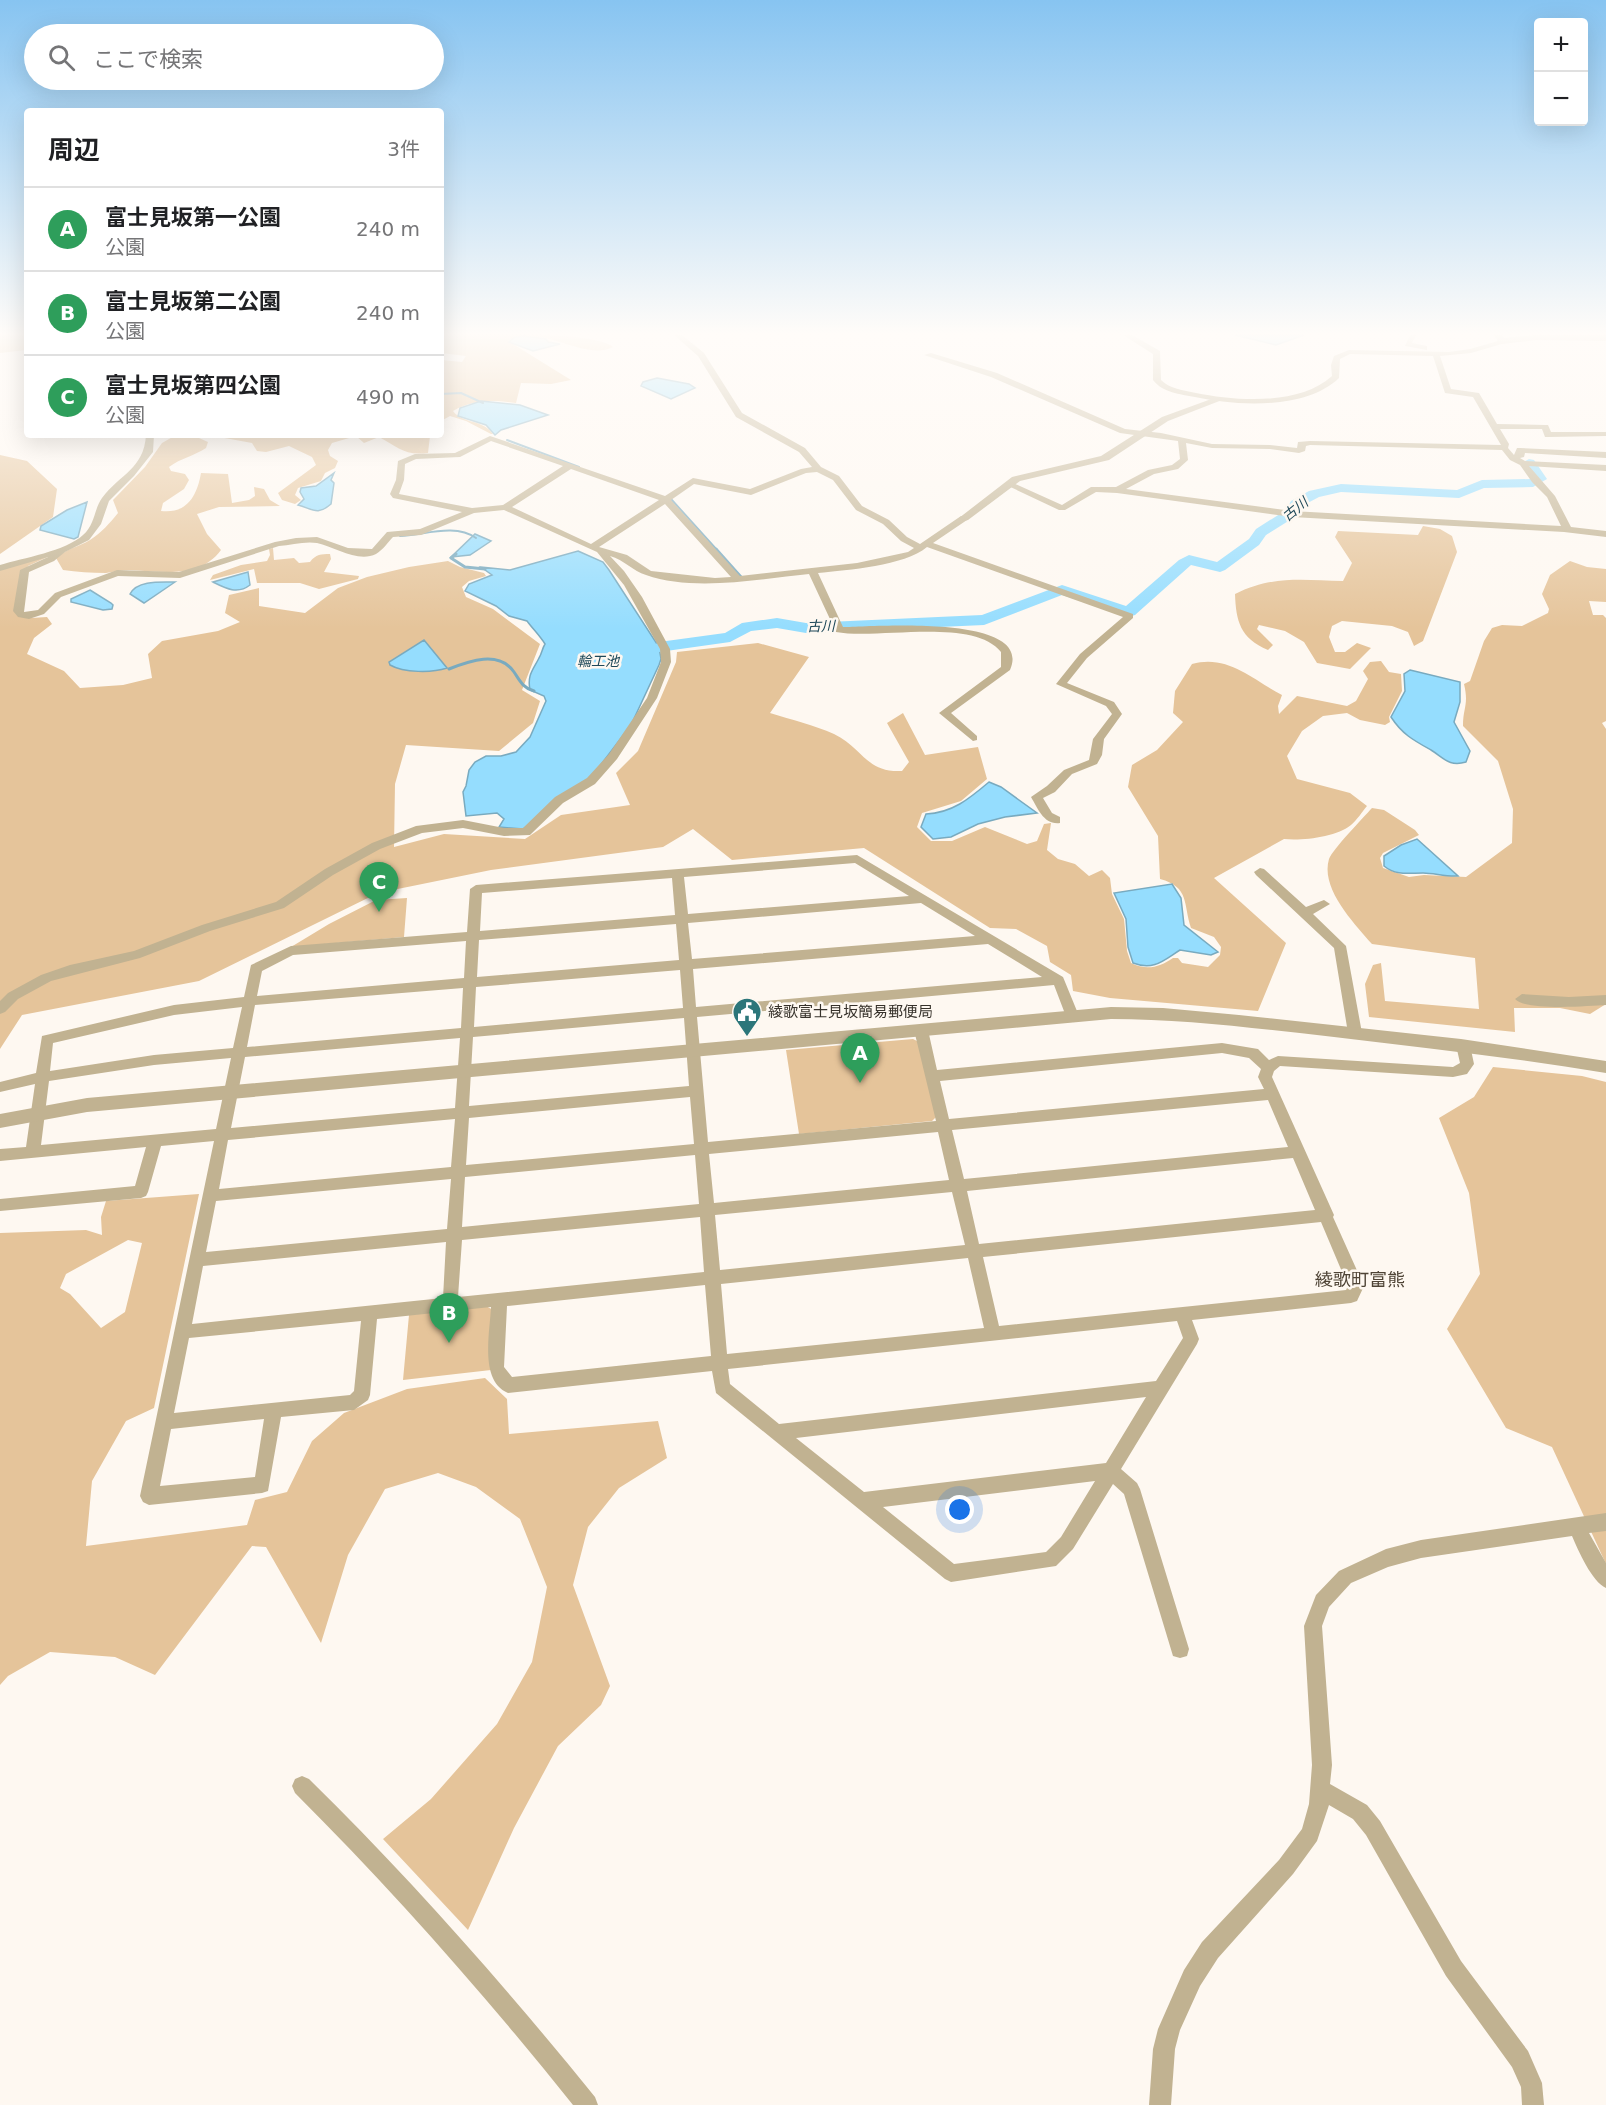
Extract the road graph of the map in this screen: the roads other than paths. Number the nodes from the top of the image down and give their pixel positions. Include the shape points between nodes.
1 (772, 433) edge
2 (1143, 433) edge
3 (1144, 433) edge
4 (1499, 433) edge
5 (1547, 433) edge
6 (1606, 434) edge
7 (150, 438) edge
8 (1182, 441) junction
9 (1504, 448) junction
10 (1606, 456) edge
11 (1513, 458) junction
12 (1528, 464) junction
13 (570, 466) junction
14 (1606, 468) edge
15 (818, 469) junction
16 (1008, 484) junction
17 (1117, 490) junction
18 (665, 499) junction
19 (505, 507) junction
20 (472, 511) junction
21 (964, 518) joint
22 (1567, 529) junction
23 (1606, 534) edge
24 (923, 546) junction
25 (596, 549) junction
26 (62, 550) junction
27 (0, 568) edge
28 (812, 570) junction
29 (738, 579) junction
30 (973, 738) dead end
31 (1056, 820) dead end
32 (1260, 872) dead end
33 (678, 873) junction
34 (923, 898) junction
35 (1324, 904) dead end
36 (1305, 913) junction
37 (682, 918) junction
38 (474, 936) junction
39 (992, 939) junction
40 (687, 965) junction
41 (1058, 980) junction
42 (471, 983) junction
43 (1522, 999) dead end
44 (1606, 1000) edge
45 (249, 1001) junction
46 (0, 1009) edge
47 (691, 1012) junction
48 (1072, 1016) junction
49 (921, 1030) junction
50 (467, 1031) junction
51 (1355, 1033) junction
52 (1463, 1045) junction
53 (238, 1051) junction
54 (694, 1051) junction
55 (1606, 1067) edge
56 (1268, 1068) junction
57 (465, 1071) junction
58 (932, 1076) junction
59 (43, 1077) junction
60 (0, 1087) edge
61 (698, 1091) junction
62 (230, 1092) junction
63 (1273, 1094) junction
64 (39, 1112) junction
65 (462, 1112) junction
66 (0, 1121) edge
67 (945, 1126) junction
68 (221, 1134) junction
69 (155, 1140) junction
70 (703, 1150) junction
71 (33, 1151) junction
72 (1299, 1152) junction
73 (0, 1155) edge
74 (458, 1172) junction
75 (958, 1185) junction
76 (209, 1196) junction
77 (0, 1204) edge
78 (708, 1210) junction
79 (1327, 1215) junction
80 (454, 1235) junction
81 (973, 1250) junction
82 (196, 1260) junction
83 (713, 1278) junction
84 (499, 1299) junction
85 (450, 1304) junction
86 (370, 1312) junction
87 (1182, 1313) junction
88 (181, 1332) junction
89 (993, 1333) junction
90 (719, 1363) junction
91 (1161, 1388) junction
92 (274, 1409) junction
93 (163, 1422) junction
94 (776, 1432) junction
95 (1111, 1470) junction
96 (862, 1501) junction
97 (1606, 1522) edge
98 (1578, 1527) junction
99 (1606, 1579) edge
100 (1180, 1649) dead end
101 (302, 1786) dead end
102 (1320, 1789) junction
103 (587, 2105) edge
104 (1160, 2105) edge
105 (1533, 2105) edge

1 - 15 street via 802,450
2 - 16 street via 1105,458 1020,477
3 - 8 street
4 - 9 street
5 - 6 street
7 - 26 street via 149,452 105,500 90,535
8 - 9 street via 1299,451 1301,444 1310,443
8 - 17 street via 1184,460 1175,467 1151,472
9 - 11 street
10 - 11 street via 1520,450 1521,455
11 - 12 street
12 - 14 street
12 - 22 street via 1537,482 1551,496
13 - 18 street
13 - 19 street
13 - 20 street via 490,438 457,455 415,457 401,463 396,496
15 - 18 street via 751,492 693,481
15 - 24 street via 836,478 859,508 886,522 904,539
16 - 17 street via 1062,508 1094,489
16 - 21 street
17 - 22 street via 1289,514
18 - 25 street
18 - 29 street
19 - 20 street
19 - 25 street
20 - 26 street via 421,532 390,534 369,553 347,551 317,540 296,541 180,575 117,573 58,595 40,612 21,615 18,611 25,570
21 - 24 street
22 - 23 street
24 - 28 street via 910,554 873,562
24 - 31 street via 1130,616 1079,659 1061,684 1110,704 1117,714 1104,730 1093,762 1068,772 1037,797 1048,816
25 - 29 street via 624,557 658,576 704,581
25 - 46 street via 626,581 664,646 667,659 632,733 591,782 559,800 526,832 463,824 420,829 376,846 280,905 136,955 46,978 13,996
26 - 27 street
28 - 29 street
28 - 30 street via 839,630 959,630 1001,645 1008,652 1006,669 944,713
32 - 36 street
33 - 34 street via 857,859
33 - 37 street
33 - 38 street via 476,889
34 - 37 street
34 - 39 street
35 - 36 street
36 - 51 street via 1340,946
37 - 38 street
37 - 40 street
38 - 42 street
38 - 45 street via 291,951 256,969
39 - 40 street
39 - 41 street
40 - 42 street
40 - 47 street
41 - 47 street
41 - 48 street
42 - 45 street
42 - 50 street
43 - 44 street
45 - 53 street
45 - 59 street via 174,1010 47,1041
47 - 50 street
47 - 54 street
48 - 49 street
48 - 51 street via 1157,1012
49 - 54 street
49 - 58 street
50 - 53 street
50 - 57 street
51 - 52 street
52 - 55 street
52 - 56 street via 1467,1064 1453,1072 1278,1061
53 - 59 street
53 - 62 street
54 - 57 street
54 - 61 street
56 - 58 street via 1253,1053 1222,1048
56 - 63 street via 1265,1077
57 - 62 street
57 - 65 street
58 - 67 street
59 - 60 street
59 - 64 street
61 - 65 street
61 - 70 street
62 - 64 street
62 - 68 street
63 - 67 street
63 - 72 street
64 - 66 street
64 - 71 street
65 - 68 street
65 - 74 street
67 - 70 street
67 - 75 street
68 - 69 street
68 - 76 street
69 - 71 street
69 - 77 street via 141,1192
70 - 74 street
70 - 78 street
71 - 73 street
72 - 75 street
72 - 79 street
74 - 76 street
74 - 80 street
75 - 78 street
75 - 81 street
76 - 82 street
78 - 80 street
78 - 83 street
79 - 81 street
79 - 87 street via 1356,1286 1351,1296
80 - 82 street
80 - 85 street
81 - 83 street
81 - 89 street
82 - 88 street
83 - 84 street
83 - 90 street
84 - 85 street
84 - 90 street via 495,1369 508,1385
85 - 86 street
86 - 88 street
86 - 92 street via 362,1395 354,1402
87 - 89 street
87 - 91 street via 1191,1339
88 - 93 street
89 - 90 street
90 - 94 street via 722,1388
91 - 94 street
91 - 95 street
92 - 93 street
92 - 93 street via 262,1485 148,1496
94 - 96 street
95 - 96 street
95 - 96 street via 1067,1543 1050,1560 951,1573
95 - 100 street via 1131,1489
97 - 98 street
98 - 99 street
98 - 102 street via 1421,1549 1386,1558 1345,1577 1329,1592 1313,1626 1322,1765
101 - 103 street via 354,1836 438,1930
102 - 104 street via 1310,1834 1286,1867 1210,1950 1192,1978 1169,2029
102 - 105 street via 1360,1812 1372,1828 1445,1956 1527,2071

